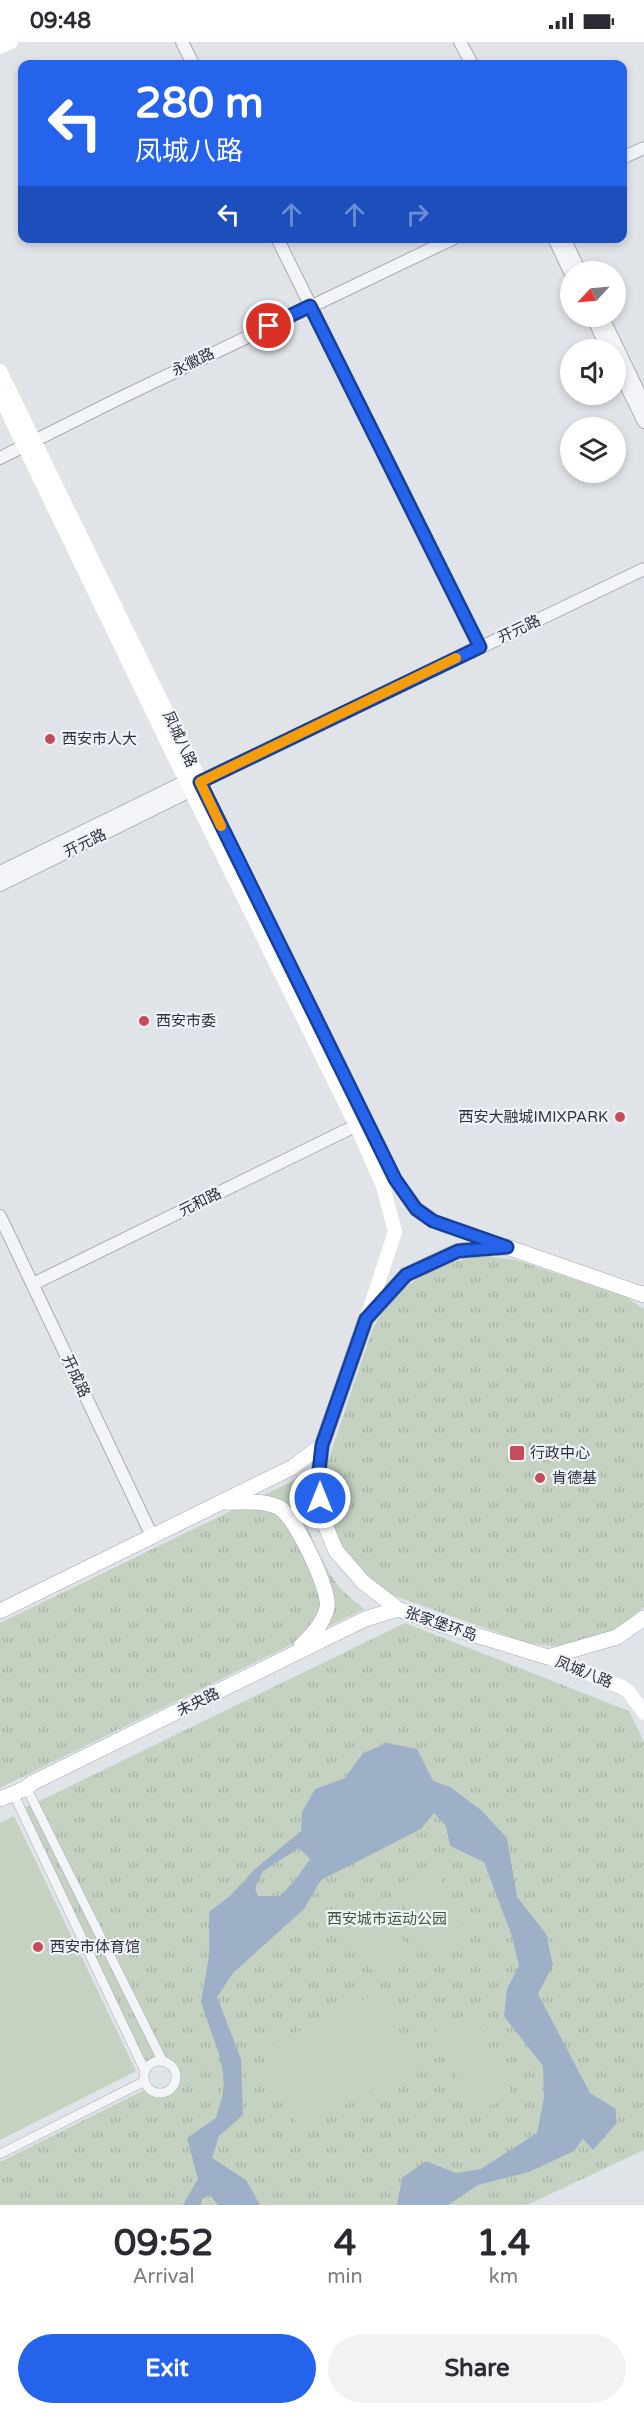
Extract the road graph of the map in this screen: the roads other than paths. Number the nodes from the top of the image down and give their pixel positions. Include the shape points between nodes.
1 (11, 42) edge
2 (182, 42) edge
3 (460, 42) edge
4 (469, 42) edge
5 (0, 47) edge
6 (191, 60) edge
7 (470, 60) edge
8 (478, 60) edge
9 (644, 148) edge
10 (627, 156) edge
11 (280, 243) edge
12 (443, 243) edge
13 (556, 243) edge
14 (566, 243) edge
15 (565, 261) edge
16 (575, 261) edge
17 (310, 306) junction
18 (607, 327) edge
19 (0, 371) edge
20 (626, 385) edge
21 (0, 396) edge
22 (644, 403) edge
23 (644, 422) edge
24 (29, 444) junction
25 (0, 458) edge
26 (644, 569) edge
27 (480, 647) junction
28 (192, 785) junction
29 (0, 872) edge
30 (0, 885) edge
31 (361, 1123) junction
32 (0, 1216) edge
33 (507, 1247) junction
34 (33, 1284) junction
35 (642, 1294) edge
36 (366, 1319) junction
37 (322, 1445) junction
38 (220, 1502) junction
39 (152, 1536) junction
40 (398, 1609) junction
41 (0, 1611) edge
42 (644, 1618) edge
43 (290, 1656) junction
44 (548, 1657) junction
45 (644, 1713) edge
46 (13, 1793) edge
47 (163, 2062) junction
48 (146, 2071) junction
49 (145, 2081) junction
50 (0, 2154) edge

1 - 5 main road
2 - 6 street
3 - 7 street
4 - 8 street
9 - 10 street
11 - 17 street
12 - 17 street, 永徽路
13 - 15 street
14 - 16 street
17 - 24 street, 永徽路
17 - 27 street
18 - 22 street
19 - 24 main road, 凤城八路
20 - 23 street
21 - 24 main road, 凤城八路
24 - 25 street, 永徽路
24 - 28 main road, 凤城八路
26 - 27 street, 开元路
27 - 28 street, 开元路
28 - 29 street, 开元路
28 - 30 street, 开元路
28 - 31 main road, 凤城八路
31 - 33 main road, 凤城八路 via 416,1209 433,1221
31 - 34 street, 元和路
31 - 36 main road, 凤城八路 via 395,1232
32 - 34 street, 开成路
33 - 35 main road, 张家堡环岛
33 - 36 main road, 张家堡环岛 via 458,1251 406,1275
34 - 39 street, 开成路
36 - 37 main road, 张家堡环岛
37 - 38 main road via 293,1467
37 - 40 main road, 张家堡环岛 via 318,1480 321,1515 336,1551 363,1582
38 - 39 main road
38 - 43 main road via 264,1503 279,1508 292,1519 324,1588 327,1606 317,1629
39 - 41 main road
40 - 43 main road, 未央路 via 365,1619
40 - 44 main road, 张家堡环岛
42 - 44 main road via 617,1637
43 - 46 main road, 未央路
44 - 45 main road, 凤城八路 via 629,1692
46 - 47 street
46 - 48 street
47 - 48 street via 153,2063
47 - 49 street via 172,2067 176,2076 170,2090 155,2093
48 - 49 street
49 - 50 street

